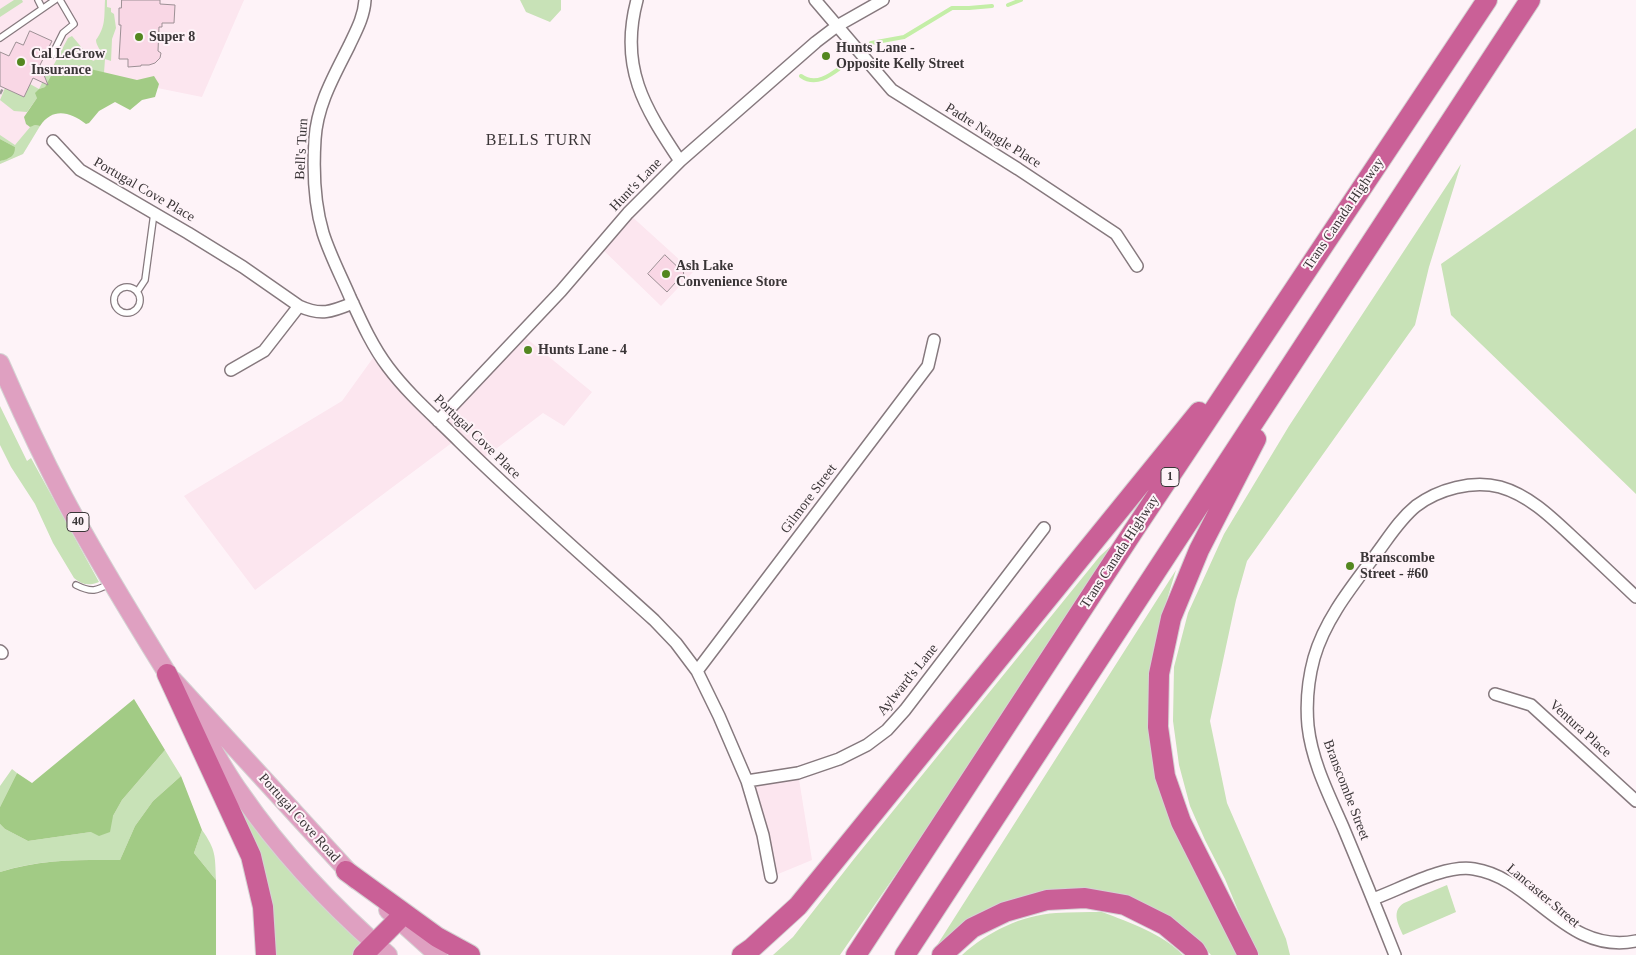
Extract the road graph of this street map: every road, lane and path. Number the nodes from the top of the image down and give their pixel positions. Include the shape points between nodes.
1 (38, 0) edge
2 (55, 0) edge
3 (60, 0) edge
4 (365, 0) edge
5 (637, 0) edge
6 (815, 0) edge
7 (883, 0) edge
8 (1487, 0) edge
9 (1530, 0) edge
10 (42, 8) junction
11 (837, 26) junction
12 (0, 38) edge
13 (52, 55) dead end
14 (3, 88) dead end
15 (0, 94) edge
16 (53, 141) dead end
17 (680, 161) junction
18 (154, 213) junction
19 (1137, 266) dead end
20 (137, 292) junction
21 (353, 303) junction
22 (298, 306) junction
23 (1276, 318) junction
24 (1310, 337) junction
25 (934, 340) dead end
26 (0, 363) edge
27 (231, 370) dead end
28 (438, 421) junction
29 (1044, 528) dead end
30 (112, 582) junction
31 (76, 585) dead end
32 (1636, 597) edge
33 (697, 671) junction
34 (167, 674) junction
35 (1495, 694) dead end
36 (747, 780) junction
37 (1636, 801) edge
38 (346, 871) junction
39 (771, 877) dead end
40 (1373, 899) junction
41 (398, 920) junction
42 (1636, 941) edge
43 (375, 951) edge
44 (266, 955) edge
45 (438, 955) edge
46 (470, 955) edge
47 (742, 955) edge
48 (856, 955) edge
49 (905, 955) edge
50 (942, 955) edge
51 (1198, 955) edge
52 (1248, 955) edge
53 (1395, 955) edge

1 - 10 lane
2 - 10 lane
3 - 13 lane via 74,24 64,33
4 - 21 street, Bell's Turn via 359,25 321,103 315,139 314,180 323,233
5 - 17 street via 631,37 634,70 652,118
6 - 11 street, Padre Nangle Place
7 - 11 street, Hunt's Lane
8 - 23 highway, Trans Canada Highway / 1
9 - 24 highway
10 - 12 lane
11 - 17 street, Hunt's Lane
11 - 19 street, Padre Nangle Place via 892,90 1116,234
14 - 15 path
16 - 18 street, Portugal Cove Place via 80,170
17 - 28 street, Hunt's Lane
18 - 20 lane via 145,280
18 - 22 street, Portugal Cove Place
20 - 20 lane via 130,287 121,289 116,295 117,307 123,312 134,310 140,304
21 - 22 street, Portugal Cove Place via 326,313
21 - 28 street, Portugal Cove Place via 369,338 387,366
22 - 27 street via 264,351
23 - 47 highway via 798,906
23 - 48 highway, Trans Canada Highway / 1
24 - 49 highway
24 - 52 highway via 1199,550 1171,618 1158,674 1158,727 1165,776 1181,822
25 - 33 street, Gilmore Street via 928,366
26 - 30 main road, Portugal Cove Road / 40 via 64,498
28 - 33 street, Portugal Cove Place via 654,620
29 - 36 street, Aylward's Lane via 887,730 839,760 798,773
30 - 31 lane via 98,590 87,591
30 - 34 main road, Portugal Cove Road / 40
32 - 40 street, Branscombe Street via 1547,514 1514,492 1483,485 1454,488 1427,499 1403,519 1333,615 1315,657 1308,691 1308,726 1314,757
33 - 36 street, Portugal Cove Place
34 - 38 main road, Portugal Cove Road / 40
34 - 43 main road, Portugal Cove Road / 40 via 240,794 281,846
34 - 44 highway via 251,856 263,907
35 - 37 street, Ventura Place via 1531,704
36 - 39 street, Portugal Cove Place
38 - 41 main road, Portugal Cove Road / 40
38 - 46 highway via 437,937
40 - 42 street, Lancaster Street via 1442,872 1474,868 1504,881 1562,934 1578,944 1594,949 1612,949
40 - 53 street, Branscombe Street
41 - 43 highway
41 - 45 main road, Portugal Cove Road / 40
50 - 51 highway via 972,928 1005,912 1047,900 1085,898 1125,905 1165,925

